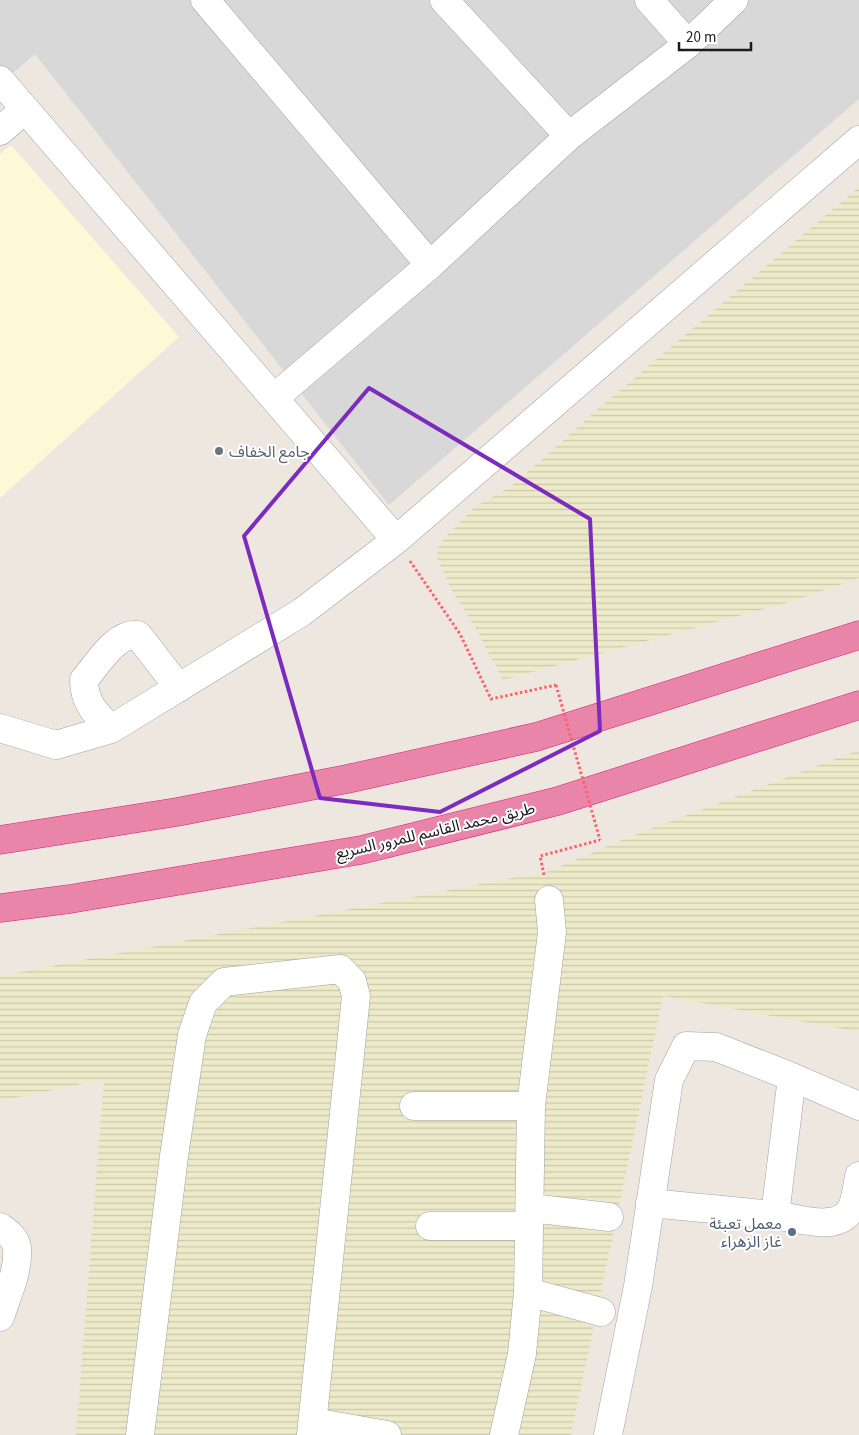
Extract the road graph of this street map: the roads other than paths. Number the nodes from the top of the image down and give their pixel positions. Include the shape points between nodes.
1 (206, 0) edge
2 (444, 0) edge
3 (649, 0) edge
4 (734, 0) edge
5 (688, 44) junction
6 (0, 80) edge
7 (25, 109) junction
8 (0, 131) edge
9 (569, 136) junction
10 (859, 140) edge
11 (430, 265) junction
12 (274, 398) junction
13 (396, 540) junction
14 (859, 635) edge
15 (179, 688) junction
16 (859, 705) edge
17 (0, 728) edge
18 (111, 729) junction
19 (0, 840) edge
20 (548, 900) dead end
21 (0, 908) edge
22 (792, 1078) junction
23 (414, 1106) dead end
24 (531, 1106) junction
25 (859, 1106) edge
26 (859, 1176) edge
27 (650, 1203) junction
28 (775, 1215) junction
29 (530, 1217) junction
30 (609, 1217) dead end
31 (430, 1226) dead end
32 (0, 1227) edge
33 (528, 1292) junction
34 (602, 1312) dead end
35 (0, 1317) edge
36 (312, 1428) edge
37 (140, 1435) edge
38 (388, 1435) edge
39 (504, 1435) edge
40 (608, 1435) edge

1 - 11 street
2 - 9 street
3 - 5 street
4 - 5 street
5 - 9 street
6 - 7 street
7 - 8 street
7 - 12 street
9 - 11 street
10 - 13 street
11 - 12 street
12 - 13 street
13 - 15 street via 302,612
14 - 19 highway via 536,737 347,779 186,810
15 - 18 street
15 - 18 street via 138,634 119,640 84,680 89,707
16 - 21 highway, طريق محمد القاسم للمرور السريع via 558,801 361,850
17 - 18 street via 56,745
20 - 24 street via 552,932
22 - 25 street
22 - 27 street via 716,1047 686,1046 669,1080
22 - 28 street
23 - 24 street
24 - 29 street
26 - 28 street via 852,1207 844,1217 832,1223
27 - 28 street
27 - 40 street via 638,1286
29 - 30 street
29 - 31 street
29 - 33 street
32 - 35 street via 12,1235 17,1247 13,1279
33 - 34 street
33 - 39 street via 522,1354
36 - 37 street via 356,996 352,981 340,969 224,982 203,1003 192,1035 174,1156
36 - 38 street

